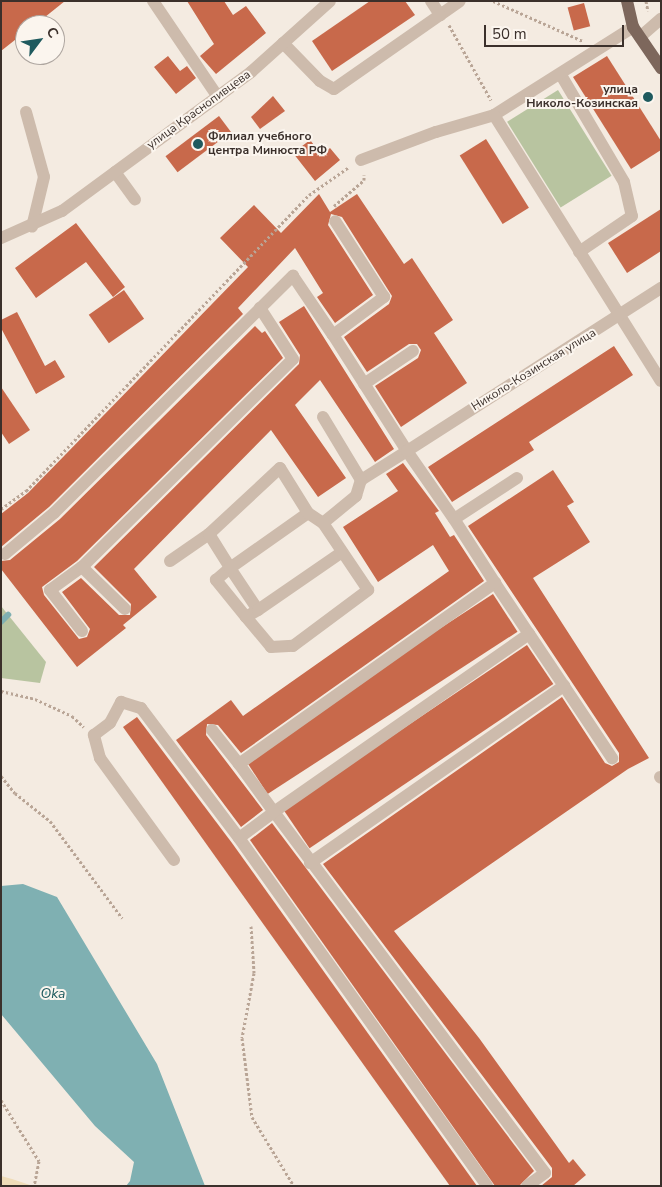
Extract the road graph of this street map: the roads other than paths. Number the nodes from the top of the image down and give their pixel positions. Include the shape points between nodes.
1 (153, 1) edge
2 (330, 1) edge
3 (431, 1) edge
4 (460, 1) edge
5 (626, 1) edge
6 (440, 15) junction
7 (661, 19) edge
8 (637, 32) junction
9 (283, 43) junction
10 (661, 68) edge
11 (561, 75) junction
12 (218, 97) junction
13 (26, 112) dead end
14 (494, 115) junction
15 (361, 160) road end
16 (115, 172) junction
17 (135, 200) dead end
18 (335, 221) road end
19 (32, 227) junction
20 (1, 238) edge
21 (580, 252) junction
22 (661, 288) edge
23 (260, 308) junction
24 (619, 316) junction
25 (333, 335) junction
26 (413, 351) dead end
27 (661, 381) edge
28 (364, 384) junction
29 (323, 417) dead end
30 (407, 451) junction
31 (517, 478) dead end
32 (361, 480) junction
33 (308, 512) junction
34 (454, 519) junction
35 (323, 523) junction
36 (209, 534) junction
37 (342, 552) junction
38 (4, 554) dead end
39 (170, 561) dead end
40 (82, 566) junction
41 (230, 568) junction
42 (495, 584) junction
43 (125, 609) dead end
44 (258, 610) junction
45 (246, 618) junction
46 (82, 631) dead end
47 (529, 634) junction
48 (564, 686) junction
49 (212, 730) dead end
50 (612, 758) dead end
51 (240, 764) junction
52 (274, 812) junction
53 (239, 838) junction
54 (174, 860) dead end
55 (310, 863) junction
56 (487, 1186) edge
57 (527, 1186) edge

1 - 12 street
2 - 9 street, улица Краснопивцева
3 - 6 street
4 - 6 street
5 - 8 main road
6 - 9 street via 334,88 320,81
7 - 8 street
8 - 10 main road
8 - 11 street via 601,48
9 - 12 street, улица Краснопивцева
11 - 14 street
11 - 21 street via 624,182 632,216
12 - 16 street, улица Краснопивцева
13 - 19 street via 44,177
14 - 15 street
14 - 21 street
16 - 17 street
16 - 19 street, улица Краснопивцева via 62,211
18 - 25 street via 384,297
19 - 20 street, улица Краснопивцева
21 - 24 street
22 - 24 street, Николо-Козинская улица
23 - 25 street via 292,276
23 - 38 street via 54,513
23 - 40 street via 293,359
24 - 27 street
24 - 30 street, Николо-Козинская улица
25 - 28 street
26 - 28 street
28 - 30 street
29 - 32 street
30 - 32 street, Николо-Козинская улица
30 - 34 street
31 - 34 street
32 - 35 street via 356,496
33 - 35 street
33 - 36 street via 280,468
33 - 41 street
34 - 42 street
35 - 37 street
36 - 39 street
36 - 41 street
37 - 44 street
37 - 45 street via 368,590 293,646 271,647
40 - 43 street
40 - 46 street via 50,590
41 - 44 street
41 - 45 street via 216,580
42 - 47 street
42 - 51 street
44 - 45 street
47 - 48 street
47 - 52 street
48 - 50 street
48 - 55 street
49 - 51 street
51 - 52 street
52 - 53 street
52 - 55 street
53 - 54 street via 141,708 121,702 110,723 94,735 100,758
53 - 56 street
55 - 57 street via 545,1173

